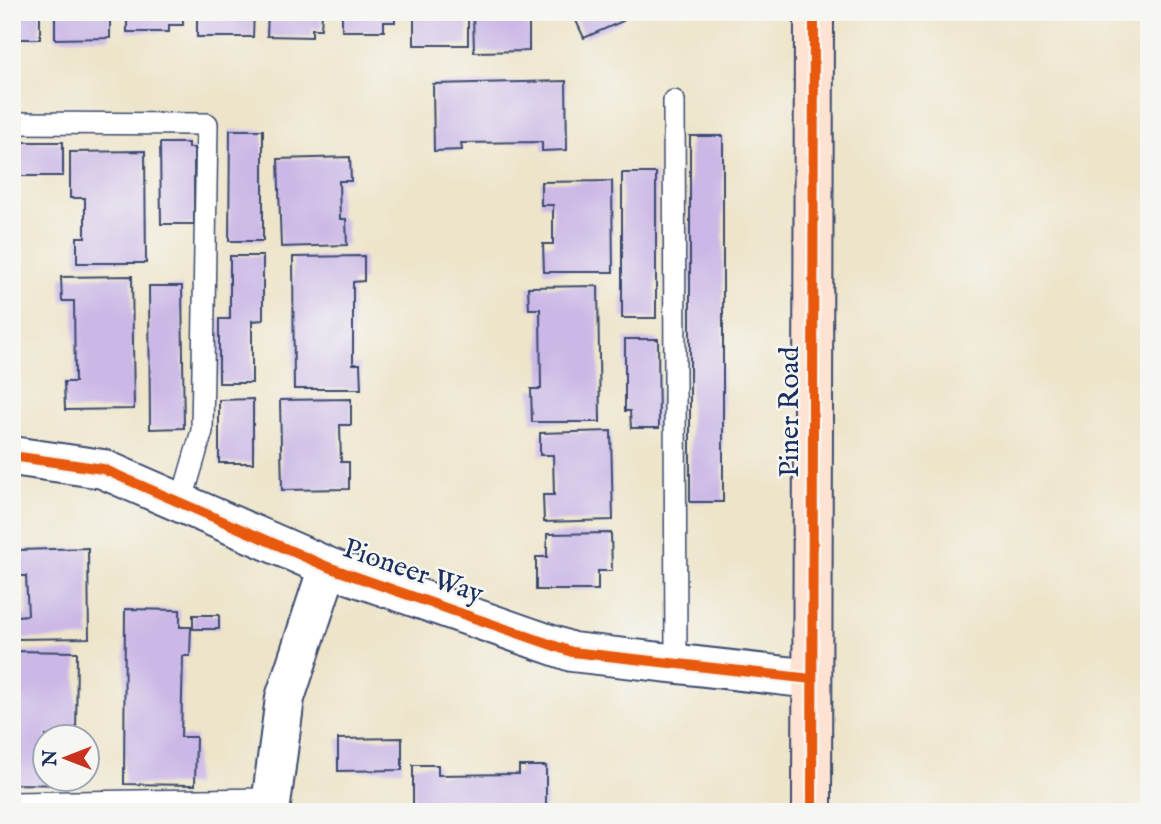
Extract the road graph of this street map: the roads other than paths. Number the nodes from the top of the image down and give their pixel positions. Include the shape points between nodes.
1 (814, 12) edge
2 (674, 101) dead end
3 (12, 123) edge
4 (12, 456) edge
5 (181, 503) junction
6 (328, 566) junction
7 (677, 663) junction
8 (812, 679) junction
9 (12, 803) edge
10 (270, 806) edge
11 (812, 812) edge

1 - 8 main road, Piner Road
2 - 7 lane
3 - 5 lane via 207,124 202,431
4 - 5 street, Pioneer Way via 103,469
5 - 6 street, Pioneer Way
6 - 7 street, Pioneer Way via 572,652
6 - 10 street via 285,698
7 - 8 street, Pioneer Way
8 - 11 main road, Piner Road
9 - 10 lane

